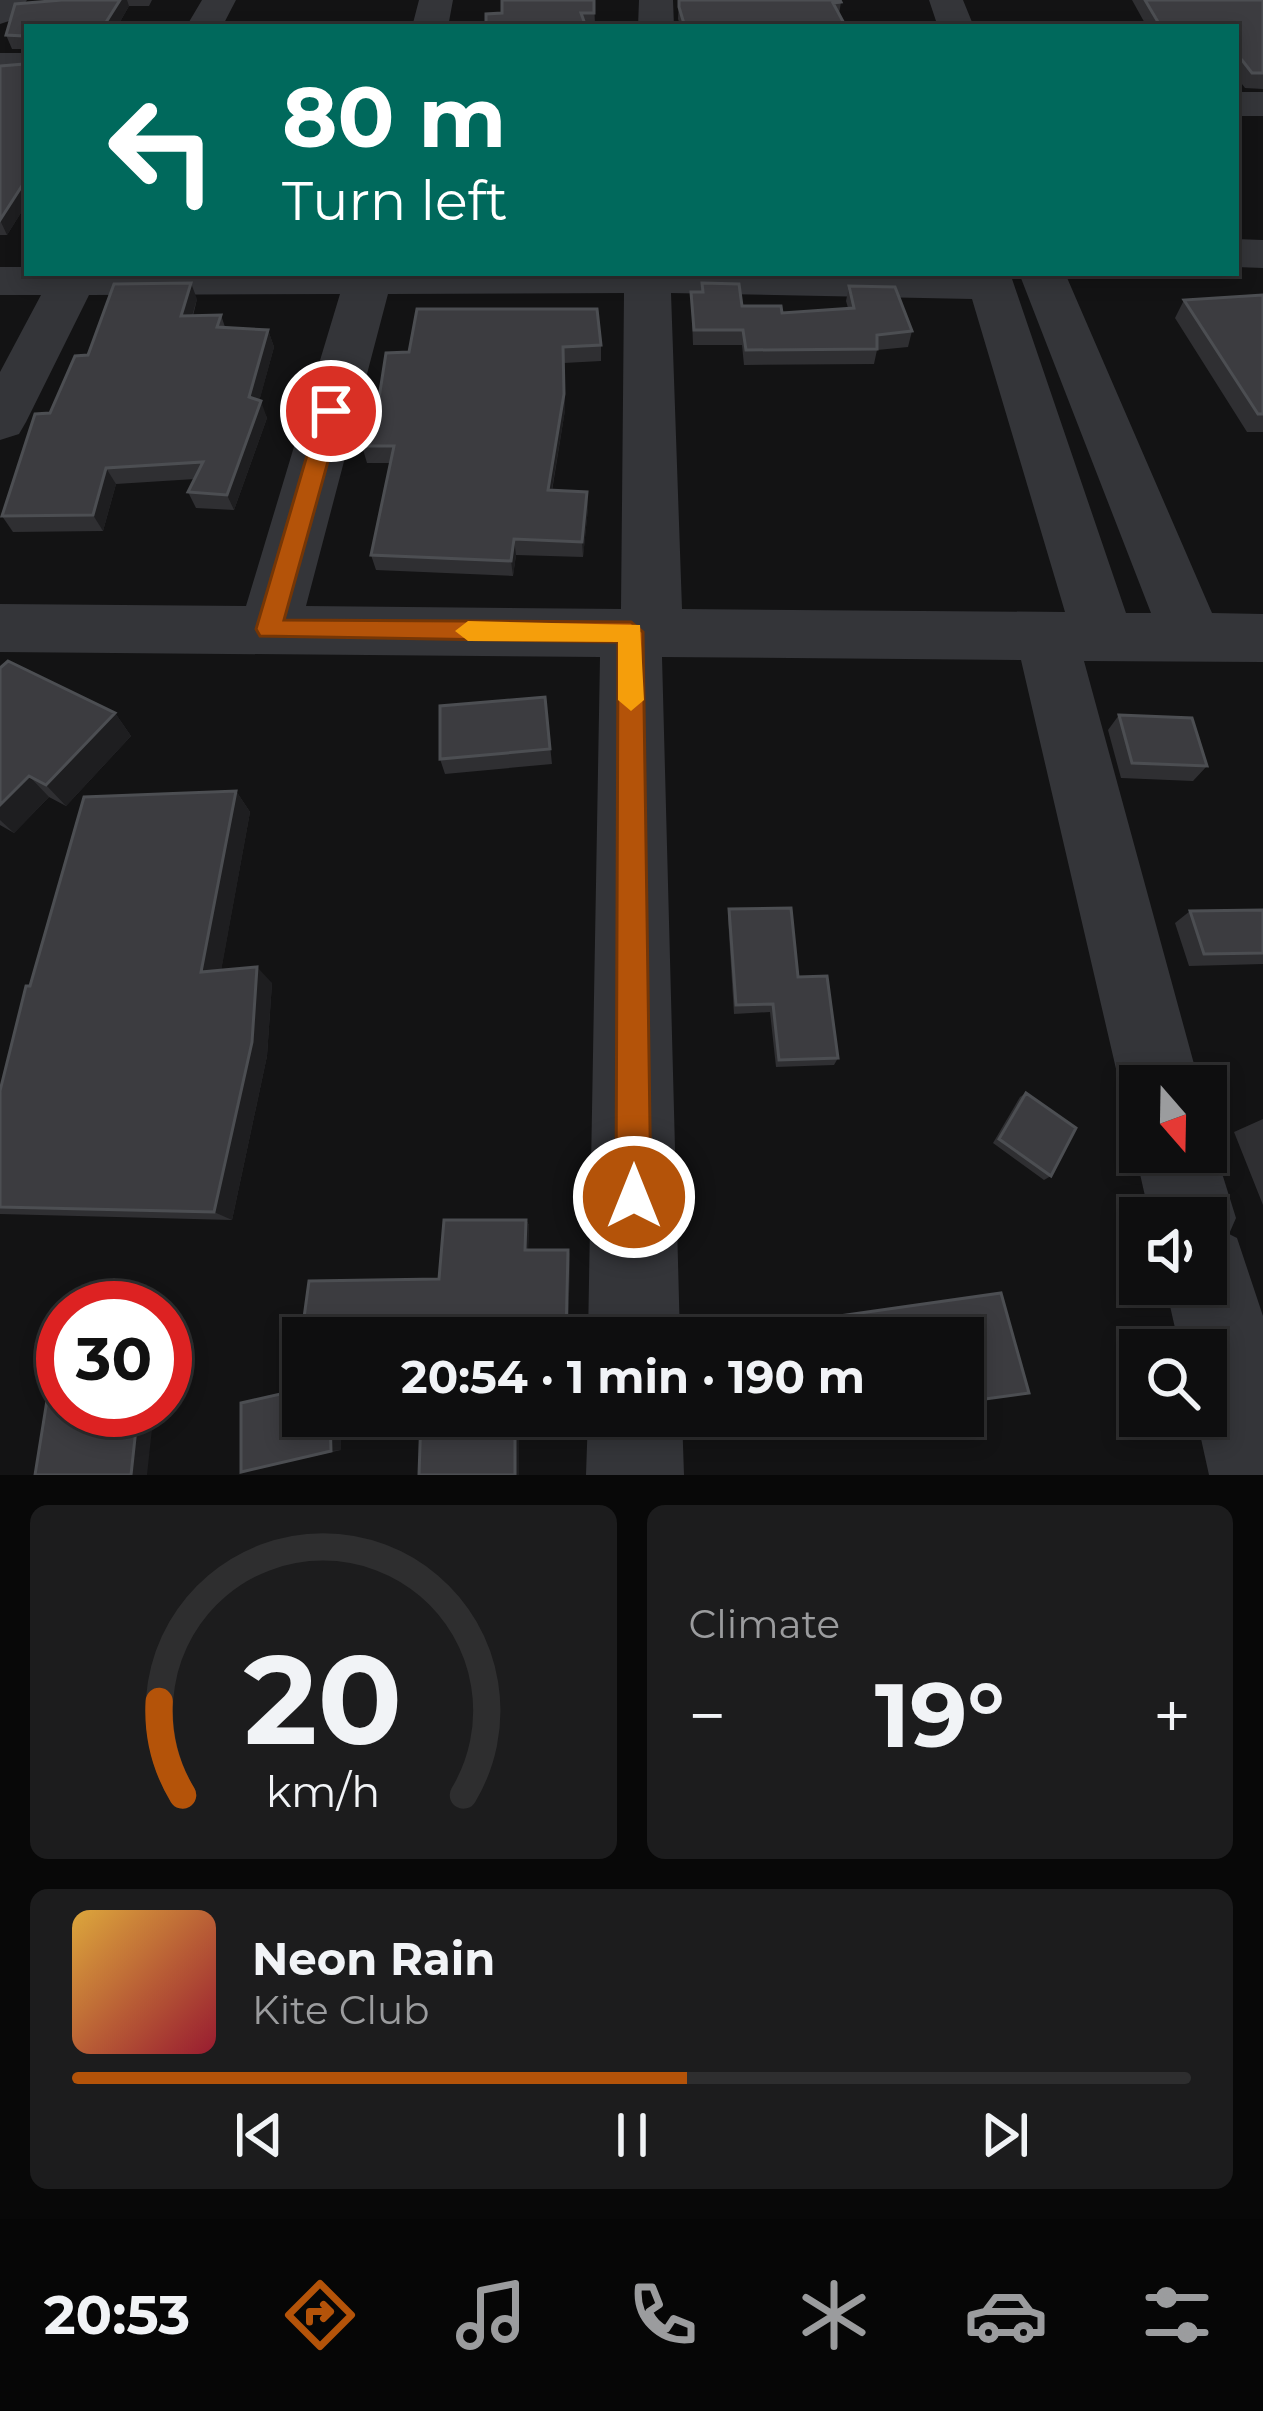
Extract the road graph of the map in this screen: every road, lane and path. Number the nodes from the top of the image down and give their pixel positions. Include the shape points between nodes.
1 (10, 0) edge
2 (0, 13) edge
3 (647, 276) edge
4 (74, 277) edge
5 (369, 277) edge
6 (1007, 277) edge
7 (0, 281) edge
8 (0, 422) edge
9 (0, 628) edge
10 (269, 629) junction
11 (642, 632) junction
12 (1074, 635) junction
13 (1191, 637) junction
14 (1263, 638) edge
15 (1156, 1065) edge
16 (1215, 1305) edge
17 (634, 1317) edge
18 (635, 1437) edge
19 (635, 1475) edge
20 (1258, 1475) edge

1 - 2 street
3 - 5 street
3 - 6 street
3 - 11 street
4 - 5 street
4 - 7 street
4 - 8 street
5 - 10 street
6 - 12 street
6 - 13 street
9 - 10 street
10 - 11 street
11 - 12 street
11 - 17 street
12 - 13 street
12 - 15 street
13 - 14 street
16 - 20 street
18 - 19 street

